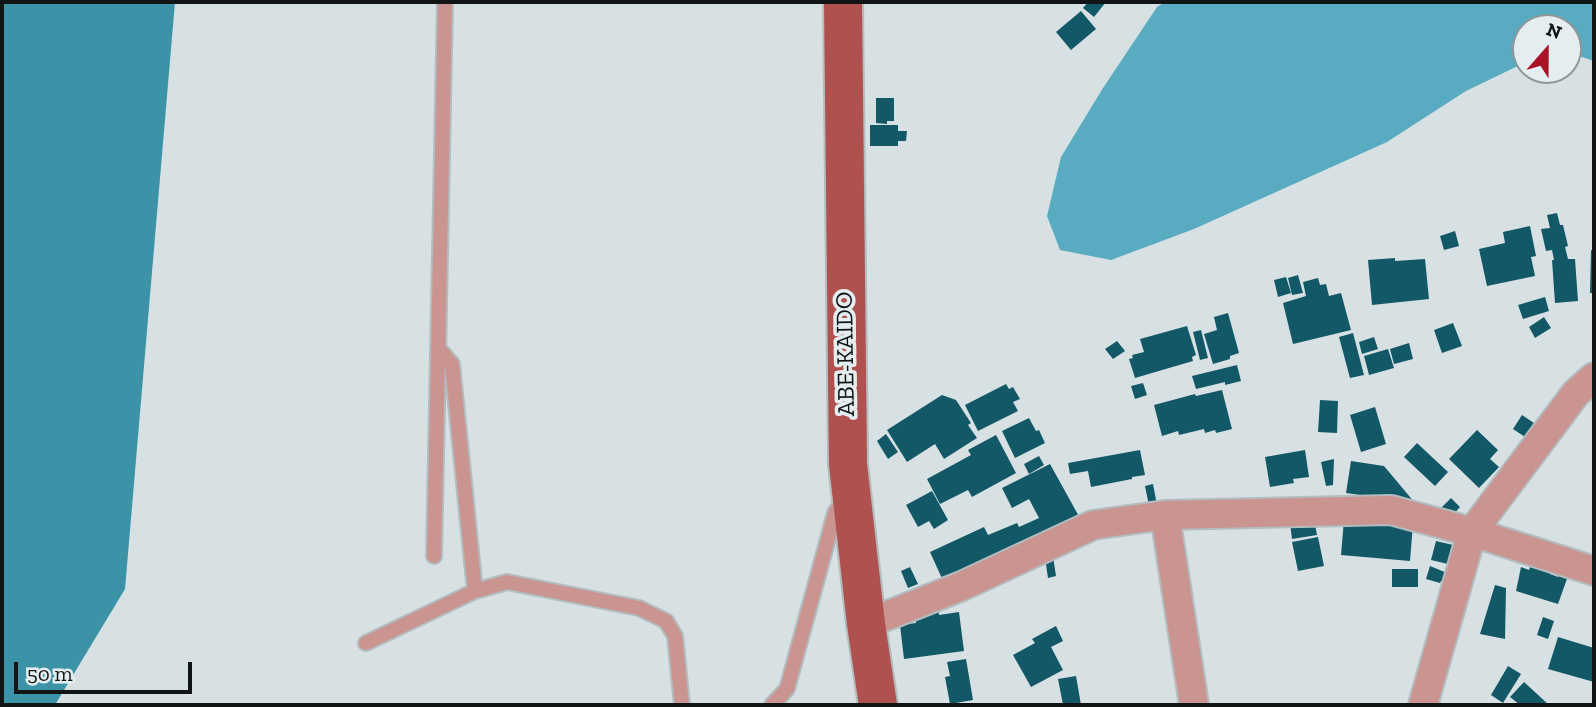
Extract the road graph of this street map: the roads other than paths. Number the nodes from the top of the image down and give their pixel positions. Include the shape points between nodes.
1 (445, 2) edge
2 (843, 2) edge
3 (438, 348) junction
4 (1594, 377) edge
5 (850, 491) junction
6 (1165, 515) junction
7 (1472, 531) junction
8 (434, 556) dead end
9 (1594, 571) edge
10 (475, 591) junction
11 (866, 624) junction
12 (366, 643) dead end
13 (682, 705) edge
14 (772, 705) edge
15 (878, 705) edge
16 (1194, 705) edge
17 (1423, 705) edge

1 - 3 lane
2 - 5 main road, ABE-KAIDO
3 - 8 lane
3 - 10 lane via 452,364
4 - 7 street via 1576,393
5 - 11 main road, ABE-KAIDO
5 - 14 lane via 835,513 787,689
6 - 7 street via 1391,510
6 - 11 street via 1093,525 962,586
6 - 16 street
7 - 9 street
7 - 17 street
10 - 12 lane
10 - 13 lane via 507,582 639,608 666,621 675,636
11 - 15 main road, ABE-KAIDO

